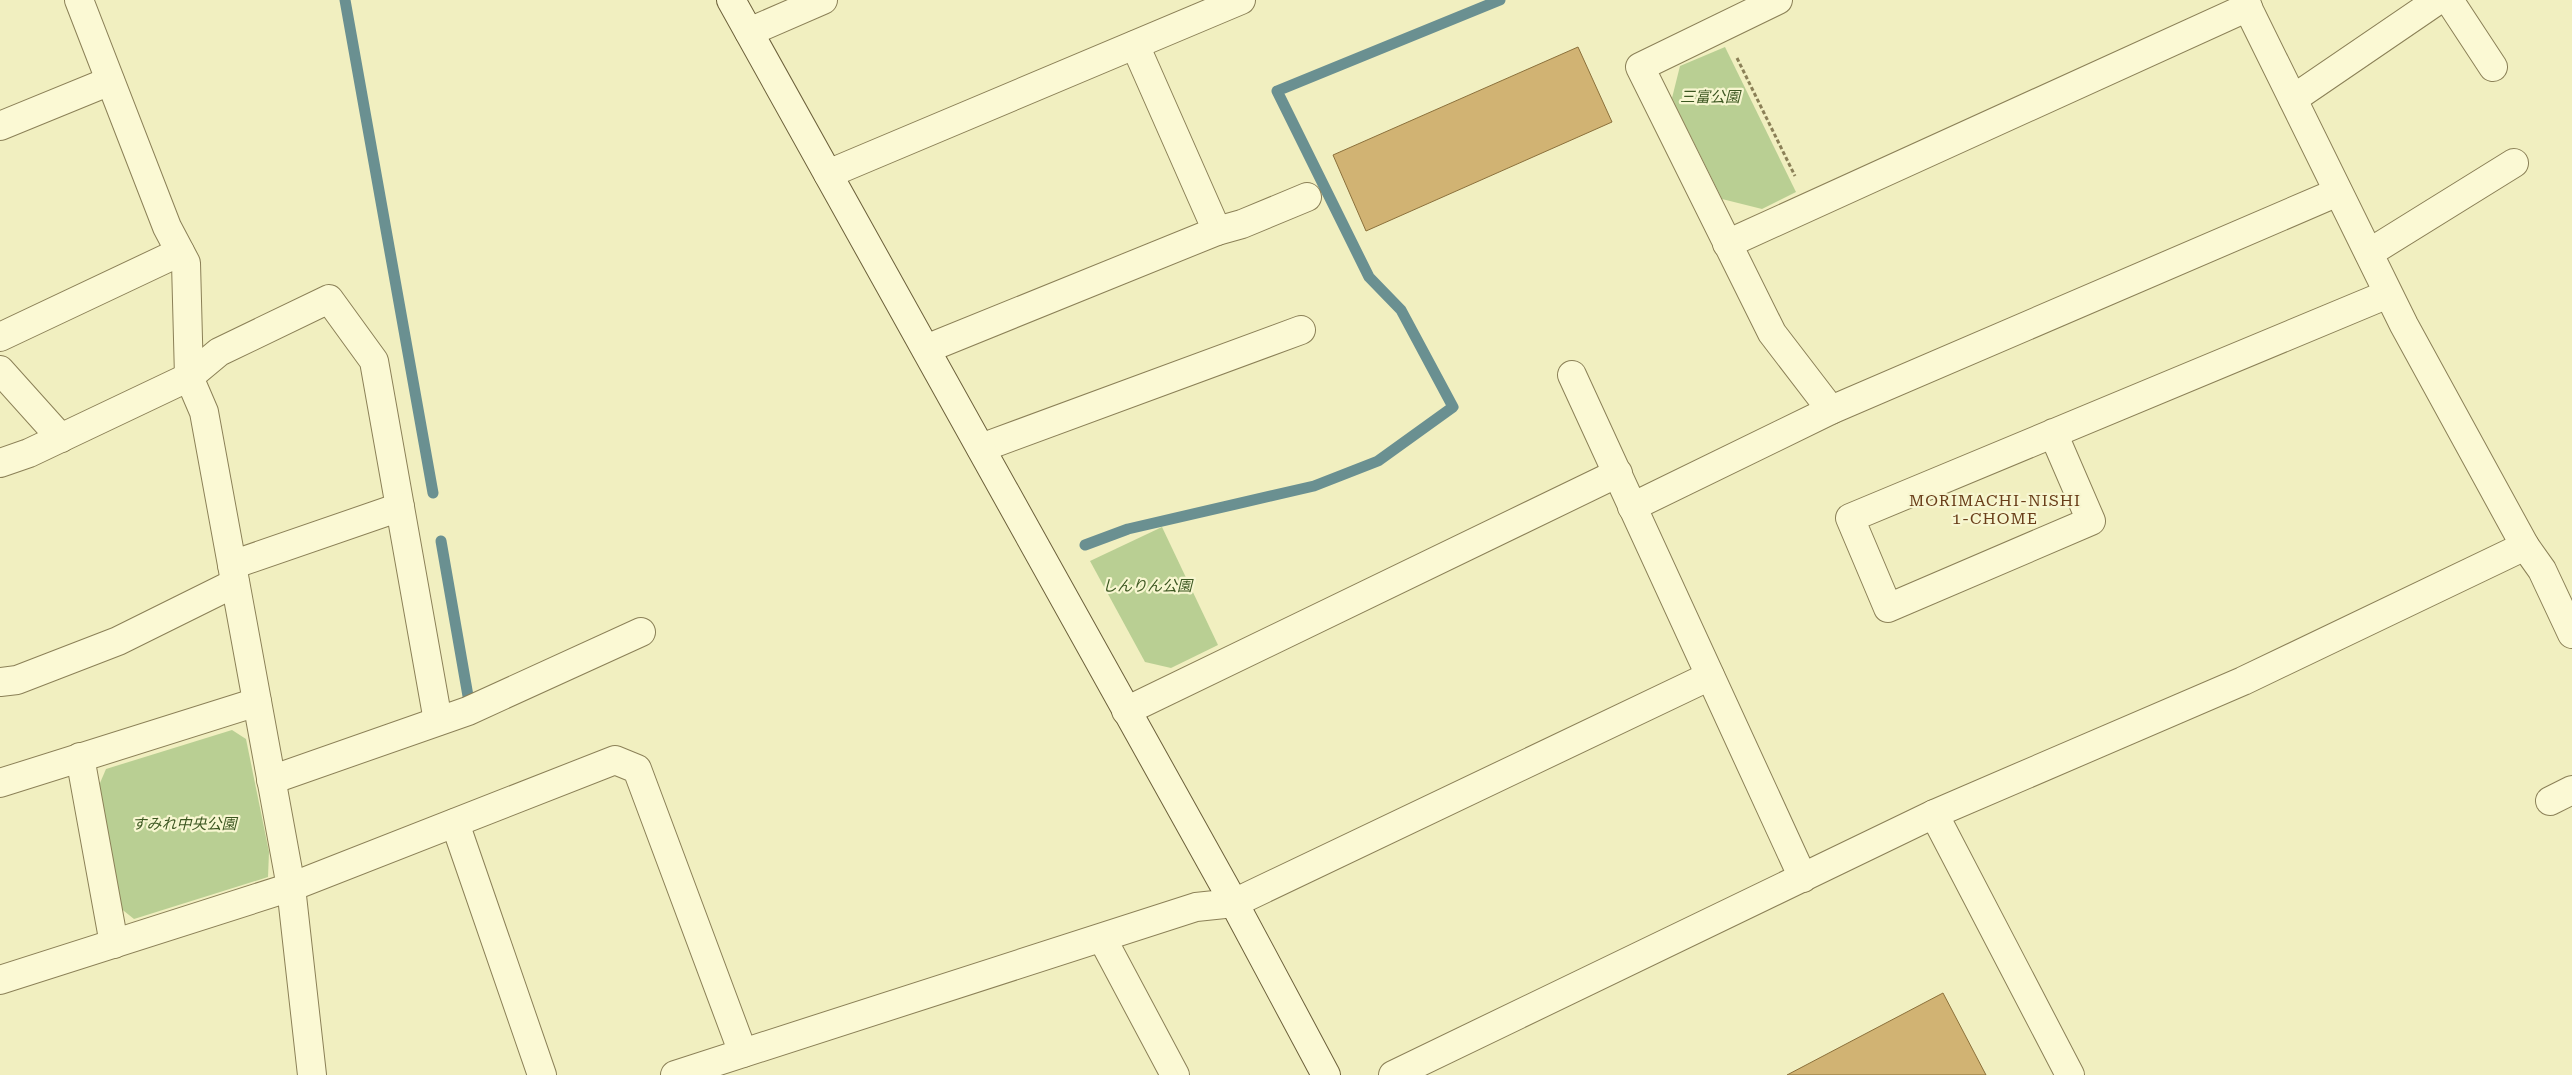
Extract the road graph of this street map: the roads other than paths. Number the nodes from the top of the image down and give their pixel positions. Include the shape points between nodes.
1 (79, 0) edge
2 (731, 0) edge
3 (823, 0) edge
4 (1241, 0) edge
5 (1778, 0) edge
6 (2438, 0) edge
7 (2449, 0) edge
8 (2246, 4) edge
9 (749, 32) junction
10 (1135, 45) junction
11 (2492, 67) dead end
12 (110, 81) junction
13 (2293, 99) junction
14 (0, 126) edge
15 (2514, 163) dead end
16 (828, 174) junction
17 (2338, 192) junction
18 (1307, 197) dead end
19 (1217, 231) junction
20 (1727, 244) junction
21 (180, 252) junction
22 (2369, 253) junction
23 (2388, 294) junction
24 (1302, 330) dead end
25 (0, 337) edge
26 (926, 350) junction
27 (0, 370) edge
28 (1572, 375) dead end
29 (189, 377) junction
30 (1831, 410) junction
31 (2053, 433) junction
32 (62, 438) junction
33 (981, 448) junction
34 (0, 463) edge
35 (1618, 473) junction
36 (1632, 506) junction
37 (400, 507) junction
38 (2525, 546) junction
39 (234, 574) junction
40 (641, 632) dead end
41 (2572, 634) edge
42 (1710, 676) junction
43 (0, 682) edge
44 (257, 702) junction
45 (1126, 711) junction
46 (438, 720) junction
47 (80, 757) junction
48 (271, 780) junction
49 (0, 783) edge
50 (1934, 814) junction
51 (455, 823) junction
52 (1803, 878) junction
53 (291, 887) junction
54 (1234, 903) junction
55 (1102, 938) junction
56 (114, 944) junction
57 (0, 980) edge
58 (743, 1053) junction
59 (312, 1075) edge
60 (542, 1075) edge
61 (675, 1075) edge
62 (1175, 1075) edge
63 (1326, 1075) edge
64 (1393, 1075) edge
65 (2070, 1075) edge

1 - 12 street
2 - 9 street
3 - 9 street
4 - 10 street
5 - 20 street via 1640,67
6 - 13 street
7 - 11 street
8 - 13 street
8 - 20 street
9 - 16 street
10 - 16 street
10 - 19 street
12 - 14 street
12 - 21 street via 167,227
13 - 17 street
15 - 22 street
16 - 26 street
17 - 22 street
17 - 30 street
18 - 19 street
19 - 26 street
20 - 30 street via 1772,333
21 - 25 street
21 - 29 street via 186,263
22 - 23 street
23 - 31 street
23 - 38 street
24 - 33 street
26 - 33 street
27 - 32 street
28 - 35 street
29 - 32 street
29 - 37 street via 219,352 330,299 374,361
29 - 39 street via 204,412
30 - 36 street
31 - 31 street via 1850,518 1888,608 2091,521
32 - 34 street
33 - 45 street
35 - 36 street
35 - 45 street
36 - 42 street
37 - 39 street
37 - 46 street
38 - 41 street via 2542,570
38 - 50 street via 2243,681
39 - 43 street via 118,641 17,680
39 - 44 street
40 - 46 street via 521,689
42 - 52 street
42 - 54 street
44 - 47 street
44 - 48 street
45 - 54 street
46 - 48 street
47 - 49 street
47 - 56 street
48 - 53 street
50 - 52 street
50 - 65 street
51 - 53 street
51 - 58 street via 615,760 637,769
51 - 60 street
52 - 64 street
53 - 56 street
53 - 59 street
54 - 55 street via 1196,907
54 - 63 street
55 - 58 street
55 - 62 street
56 - 57 street
58 - 61 street

